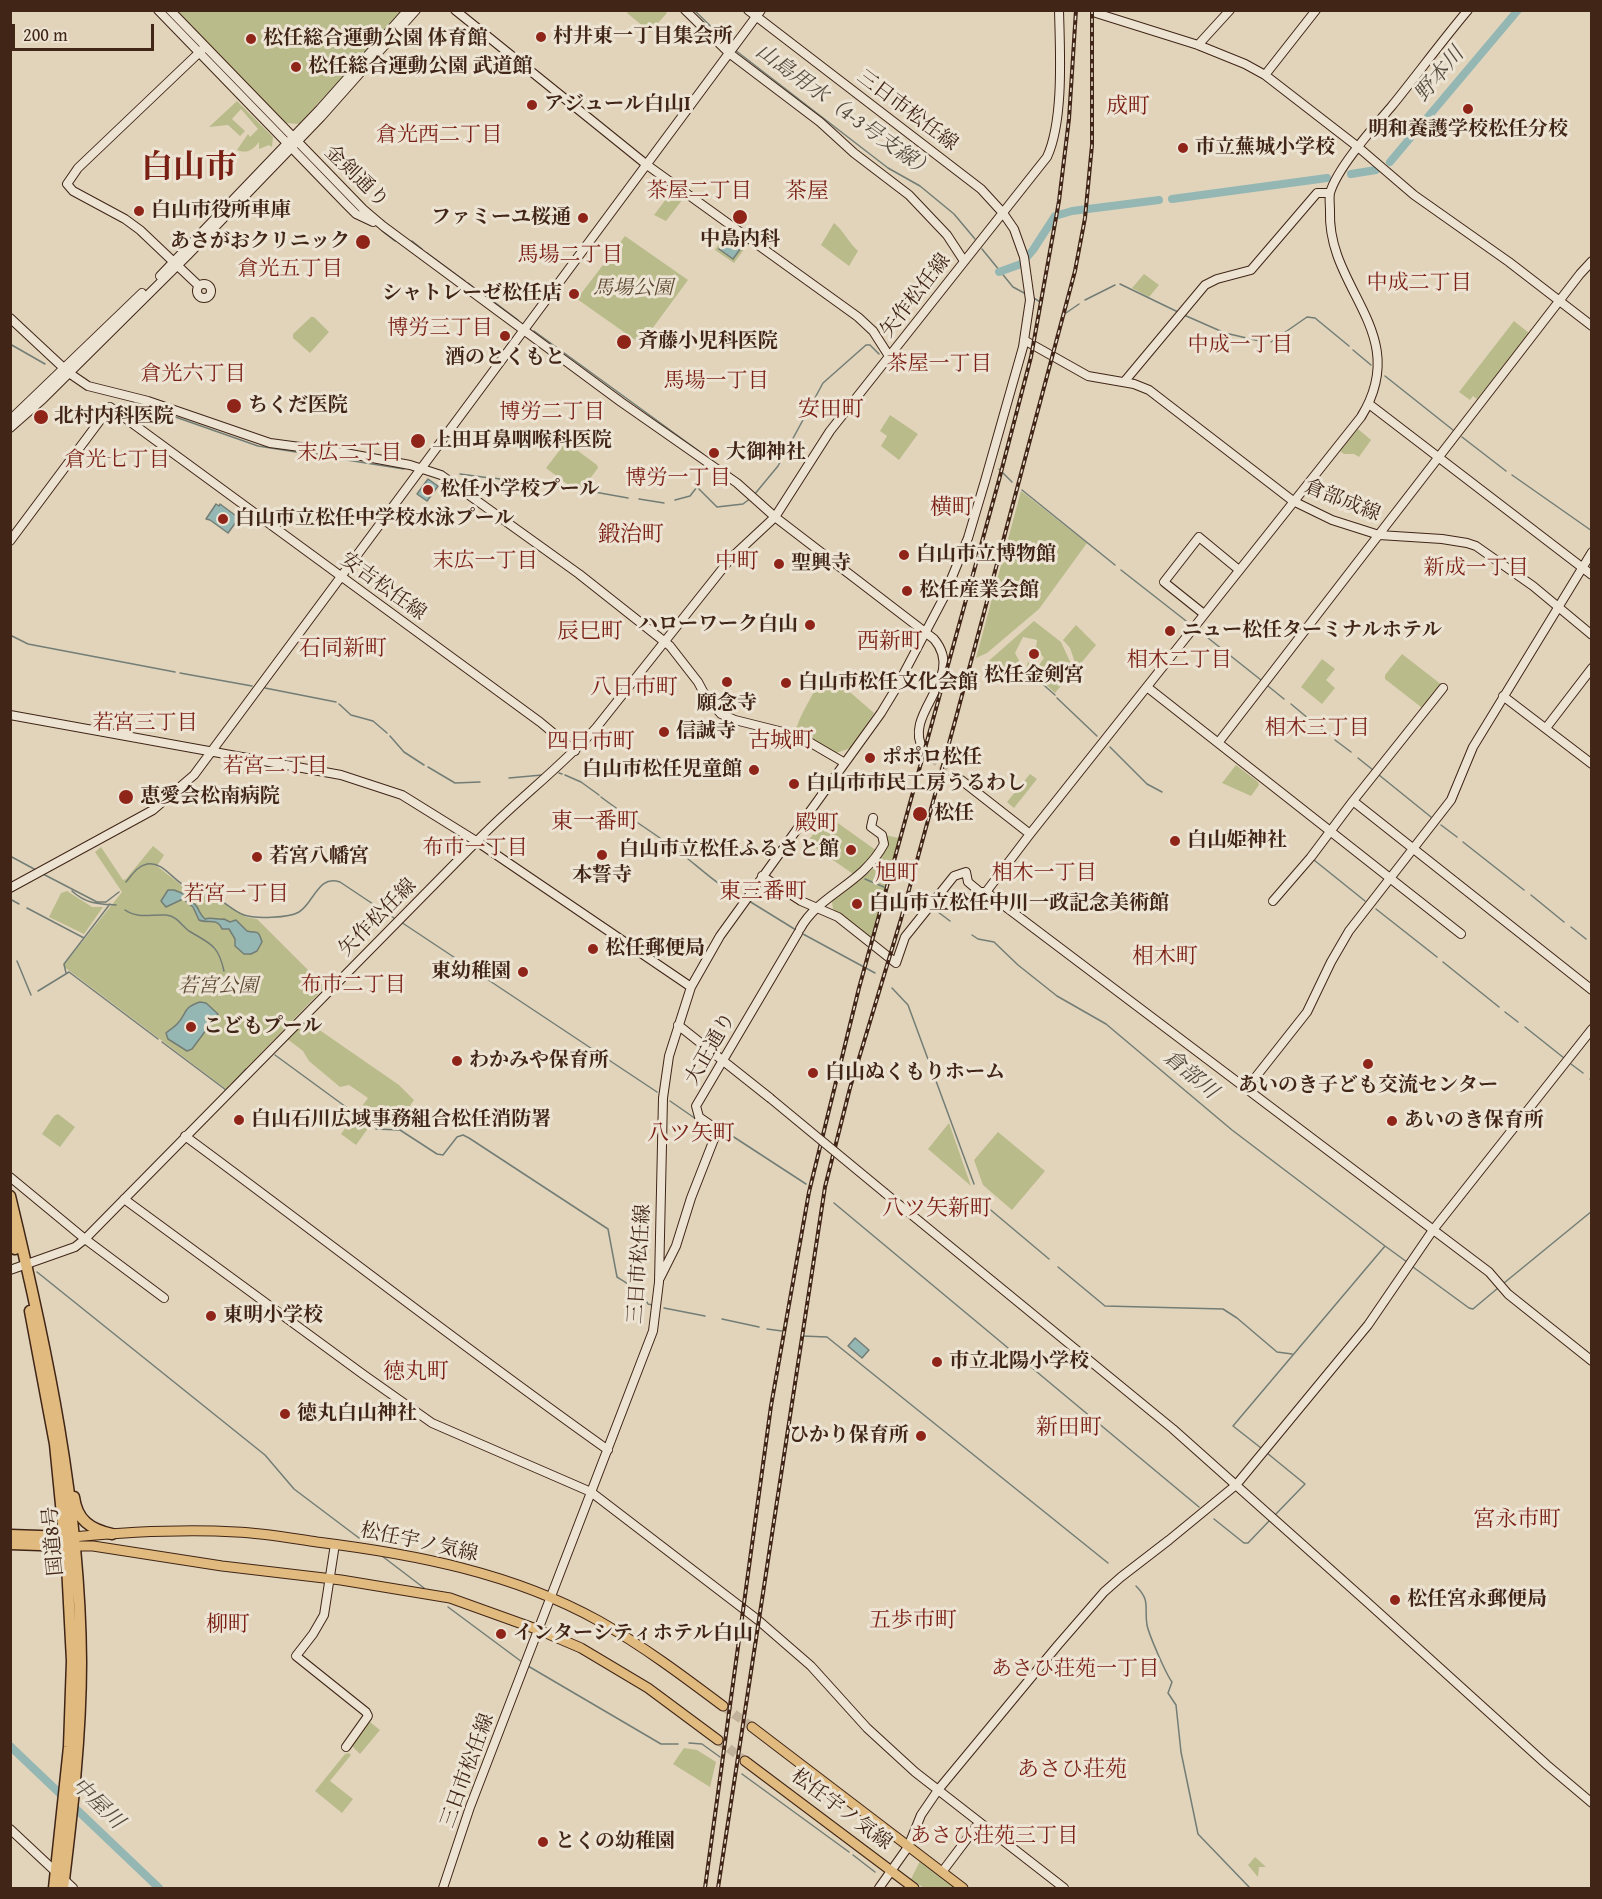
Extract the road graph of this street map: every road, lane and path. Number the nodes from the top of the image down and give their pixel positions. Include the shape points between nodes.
1 (158, 10) edge
2 (170, 10) edge
3 (408, 10) edge
4 (416, 10) edge
5 (455, 10) edge
6 (685, 10) edge
7 (1059, 10) edge
8 (1230, 10) edge
9 (1316, 10) edge
10 (1468, 10) edge
11 (755, 12) edge
12 (1095, 13) dead end
13 (1198, 45) junction
14 (202, 50) junction
15 (732, 50) junction
16 (1265, 75) junction
17 (291, 143) junction
18 (1358, 147) junction
19 (647, 165) junction
20 (1330, 193) junction
21 (1003, 213) junction
22 (964, 261) junction
23 (1592, 261) edge
24 (176, 263) junction
25 (199, 286) dead end
26 (1560, 301) junction
27 (10, 318) edge
28 (1592, 326) edge
29 (524, 330) junction
30 (1024, 340) junction
31 (889, 356) junction
32 (66, 371) junction
33 (1124, 382) junction
34 (111, 393) junction
35 (1369, 404) junction
36 (110, 407) junction
37 (10, 420) edge
38 (10, 428) edge
39 (1439, 457) junction
40 (422, 468) junction
41 (1293, 501) junction
42 (775, 517) junction
43 (1379, 535) junction
44 (10, 541) edge
45 (1592, 552) edge
46 (1582, 568) junction
47 (1239, 570) junction
48 (1592, 575) edge
49 (342, 577) junction
50 (1557, 606) junction
51 (1204, 614) junction
52 (927, 632) junction
53 (1592, 635) edge
54 (663, 641) junction
55 (1592, 668) edge
56 (1147, 687) junction
57 (1443, 688) dead end
58 (1503, 696) junction
59 (10, 715) edge
60 (1546, 728) junction
61 (1218, 743) junction
62 (923, 749) dead end
63 (575, 751) junction
64 (211, 753) junction
65 (845, 763) junction
66 (1592, 764) edge
67 (961, 780) tunnel mouth
68 (1353, 801) junction
69 (873, 818) dead end
70 (1330, 832) junction
71 (1030, 834) junction
72 (476, 842) junction
73 (1413, 849) junction
74 (762, 876) junction
75 (1390, 879) junction
76 (10, 888) edge
77 (986, 892) junction
78 (1273, 901) dead end
79 (817, 908) junction
80 (1461, 934) dead end
81 (691, 987) junction
82 (1592, 990) edge
83 (678, 1025) junction
84 (1592, 1029) edge
85 (722, 1060) junction
86 (1246, 1088) junction
87 (185, 1136) junction
88 (10, 1177) edge
89 (10, 1196) edge
90 (124, 1199) junction
91 (1433, 1230) junction
92 (10, 1231) edge
93 (86, 1239) junction
94 (19, 1268) edge
95 (659, 1282) junction
96 (164, 1298) dead end
97 (1592, 1361) edge
98 (608, 1450) junction
99 (63, 1453) junction
100 (1236, 1485) junction
101 (591, 1492) junction
102 (112, 1534) junction
103 (10, 1535) edge
104 (69, 1541) junction
105 (10, 1544) edge
106 (335, 1544) junction
107 (329, 1579) junction
108 (551, 1599) junction
109 (539, 1630) junction
110 (723, 1706) tunnel mouth
111 (752, 1727) tunnel mouth
112 (718, 1740) tunnel mouth
113 (346, 1747) dead end
114 (745, 1761) tunnel mouth
115 (938, 1790) junction
116 (67, 1803) junction
117 (1592, 1803) edge
118 (979, 1823) junction
119 (10, 1830) edge
120 (909, 1847) junction
121 (55, 1871) junction
122 (892, 1872) junction
123 (942, 1872) junction
124 (63, 1884) edge
125 (54, 1888) edge
126 (72, 1888) edge
127 (443, 1888) edge
128 (879, 1888) edge
129 (914, 1888) edge
130 (963, 1888) edge
131 (1064, 1888) edge

1 - 14 street
2 - 14 street
3 - 17 street
4 - 17 street
5 - 19 street
6 - 15 street
7 - 21 street, 矢作松任線 via 1054,141 1047,158
8 - 13 street
9 - 16 street
10 - 18 street
11 - 15 street
11 - 21 street, 三日市松任線 via 981,189
12 - 13 street
13 - 16 street
14 - 17 street, 金剣通り
14 - 24 street via 78,168 67,184 133,225
15 - 19 street
15 - 22 street via 909,195
16 - 18 street
17 - 24 street
17 - 29 street, 金剣通り via 356,214 383,226
18 - 20 street
18 - 26 street via 1414,195
19 - 29 street
19 - 31 street via 858,317 873,331
20 - 33 street via 1317,193 1251,270 1205,285
20 - 35 street via 1329,220 1334,245 1377,345 1377,379
21 - 22 street, 矢作松任線
21 - 30 street, 三日市松任線 via 1025,261 1030,296
22 - 31 street, 矢作松任線
23 - 26 street
24 - 25 street
24 - 32 street
26 - 28 street
26 - 39 street
27 - 32 street
29 - 40 street
29 - 42 street, 金剣通り via 736,483
30 - 33 street, 倉部成線 via 1088,376
30 - 52 street, 三日市松任線 via 968,538
31 - 42 street, 矢作松任線 via 830,431
32 - 34 street via 88,386
32 - 37 street
32 - 38 street
33 - 41 street, 倉部成線 via 1149,390
34 - 36 street
34 - 40 street via 148,401 270,443
35 - 39 street
35 - 41 street
36 - 44 street
36 - 49 street, 安吉松任線
39 - 43 street
39 - 46 street
40 - 49 street
40 - 54 street via 448,480 504,519
41 - 43 street, 倉部成線 via 1332,520
41 - 47 street
42 - 52 street, 金剣通り
42 - 54 street, 矢作松任線 via 731,558
43 - 50 street, 倉部成線 via 1467,543
43 - 61 street
45 - 46 street
46 - 48 street
46 - 50 street
47 - 51 street
47 - 51 street via 1199,537 1164,582
49 - 63 street, 安吉松任線
49 - 64 street
50 - 53 street, 倉部成線
50 - 58 street
51 - 56 street
52 - 62 street via 939,645 944,666 918,728
52 - 65 street, 三日市松任線 via 881,713
54 - 63 street, 矢作松任線
54 - 65 street via 721,714 799,736
55 - 60 street
56 - 61 street
56 - 71 street
57 - 68 street
58 - 60 street
58 - 73 street via 1473,747 1451,800
59 - 64 street
60 - 66 street
61 - 70 street
63 - 72 street, 矢作松任線
64 - 72 street via 341,775 382,788 415,802
64 - 76 street via 186,783 153,810
65 - 74 street, 三日市松任線
67 - 71 street
68 - 70 street
68 - 73 street
69 - 79 street, 大正通り via 870,826 882,835 881,849 867,869
70 - 75 street
70 - 78 street
71 - 77 street
72 - 81 street
72 - 87 street, 矢作松任線
73 - 75 street
73 - 82 street
74 - 79 street
74 - 81 street, 三日市松任線 via 720,936
75 - 80 street
75 - 86 street via 1344,939 1306,1012
77 - 79 street via 968,882 966,872 954,876 906,937 896,963 838,917
77 - 86 street
79 - 85 street, 大正通り via 799,931
81 - 83 street, 三日市松任線
83 - 85 street
83 - 95 street, 三日市松任線 via 663,1098
84 - 91 street
85 - 95 street, 大正通り via 696,1106 696,1113 715,1128 716,1134
85 - 100 street, bridge via 1173,1429
86 - 91 street
87 - 90 street, 矢作松任線
87 - 98 street
88 - 93 street
89 - 94 highway, 国道8号
90 - 93 street, 矢作松任線
90 - 101 street via 432,1423
91 - 97 street via 1489,1272 1520,1304
91 - 100 street via 1368,1325
92 - 94 highway, 国道8号
93 - 94 street, 矢作松任線
93 - 96 street
94 - 99 highway, 国道8号 via 36,1302
94 - 104 highway, 国道8号 via 55,1444
95 - 98 street, 三日市松任線 via 653,1331
98 - 101 street, 三日市松任線
99 - 102 highway via 79,1515 87,1524
99 - 104 highway, 国道8号
100 - 115 street via 1104,1592
100 - 117 street
101 - 108 street, 三日市松任線
101 - 115 street via 758,1620 811,1666 867,1728
102 - 104 main road, 松任宇ノ気線
102 - 106 main road, 松任宇ノ気線 via 236,1532
103 - 104 highway
104 - 105 highway
104 - 107 main road
104 - 116 highway, 国道8号 via 81,1661 77,1748
106 - 107 street
106 - 108 main road, 松任宇ノ気線 via 457,1567
107 - 109 main road via 450,1598
107 - 113 street via 324,1615 296,1656 366,1712 368,1716
108 - 109 street, 三日市松任線
108 - 110 main road, 松任宇ノ気線 via 598,1621 659,1658
109 - 112 main road via 581,1648 648,1688
109 - 127 street, 三日市松任線
111 - 120 main road, 松任宇ノ気線
114 - 122 main road, 松任宇ノ気線
115 - 118 street
115 - 120 street via 921,1815
116 - 121 highway, 国道8号
116 - 124 highway, 国道8号
118 - 123 street
118 - 131 street
119 - 121 street
120 - 122 street
120 - 123 main road, 松任宇ノ気線
121 - 124 street
121 - 125 highway, 国道8号
122 - 128 street
122 - 129 main road, 松任宇ノ気線
123 - 130 main road, 松任宇ノ気線
124 - 126 street

